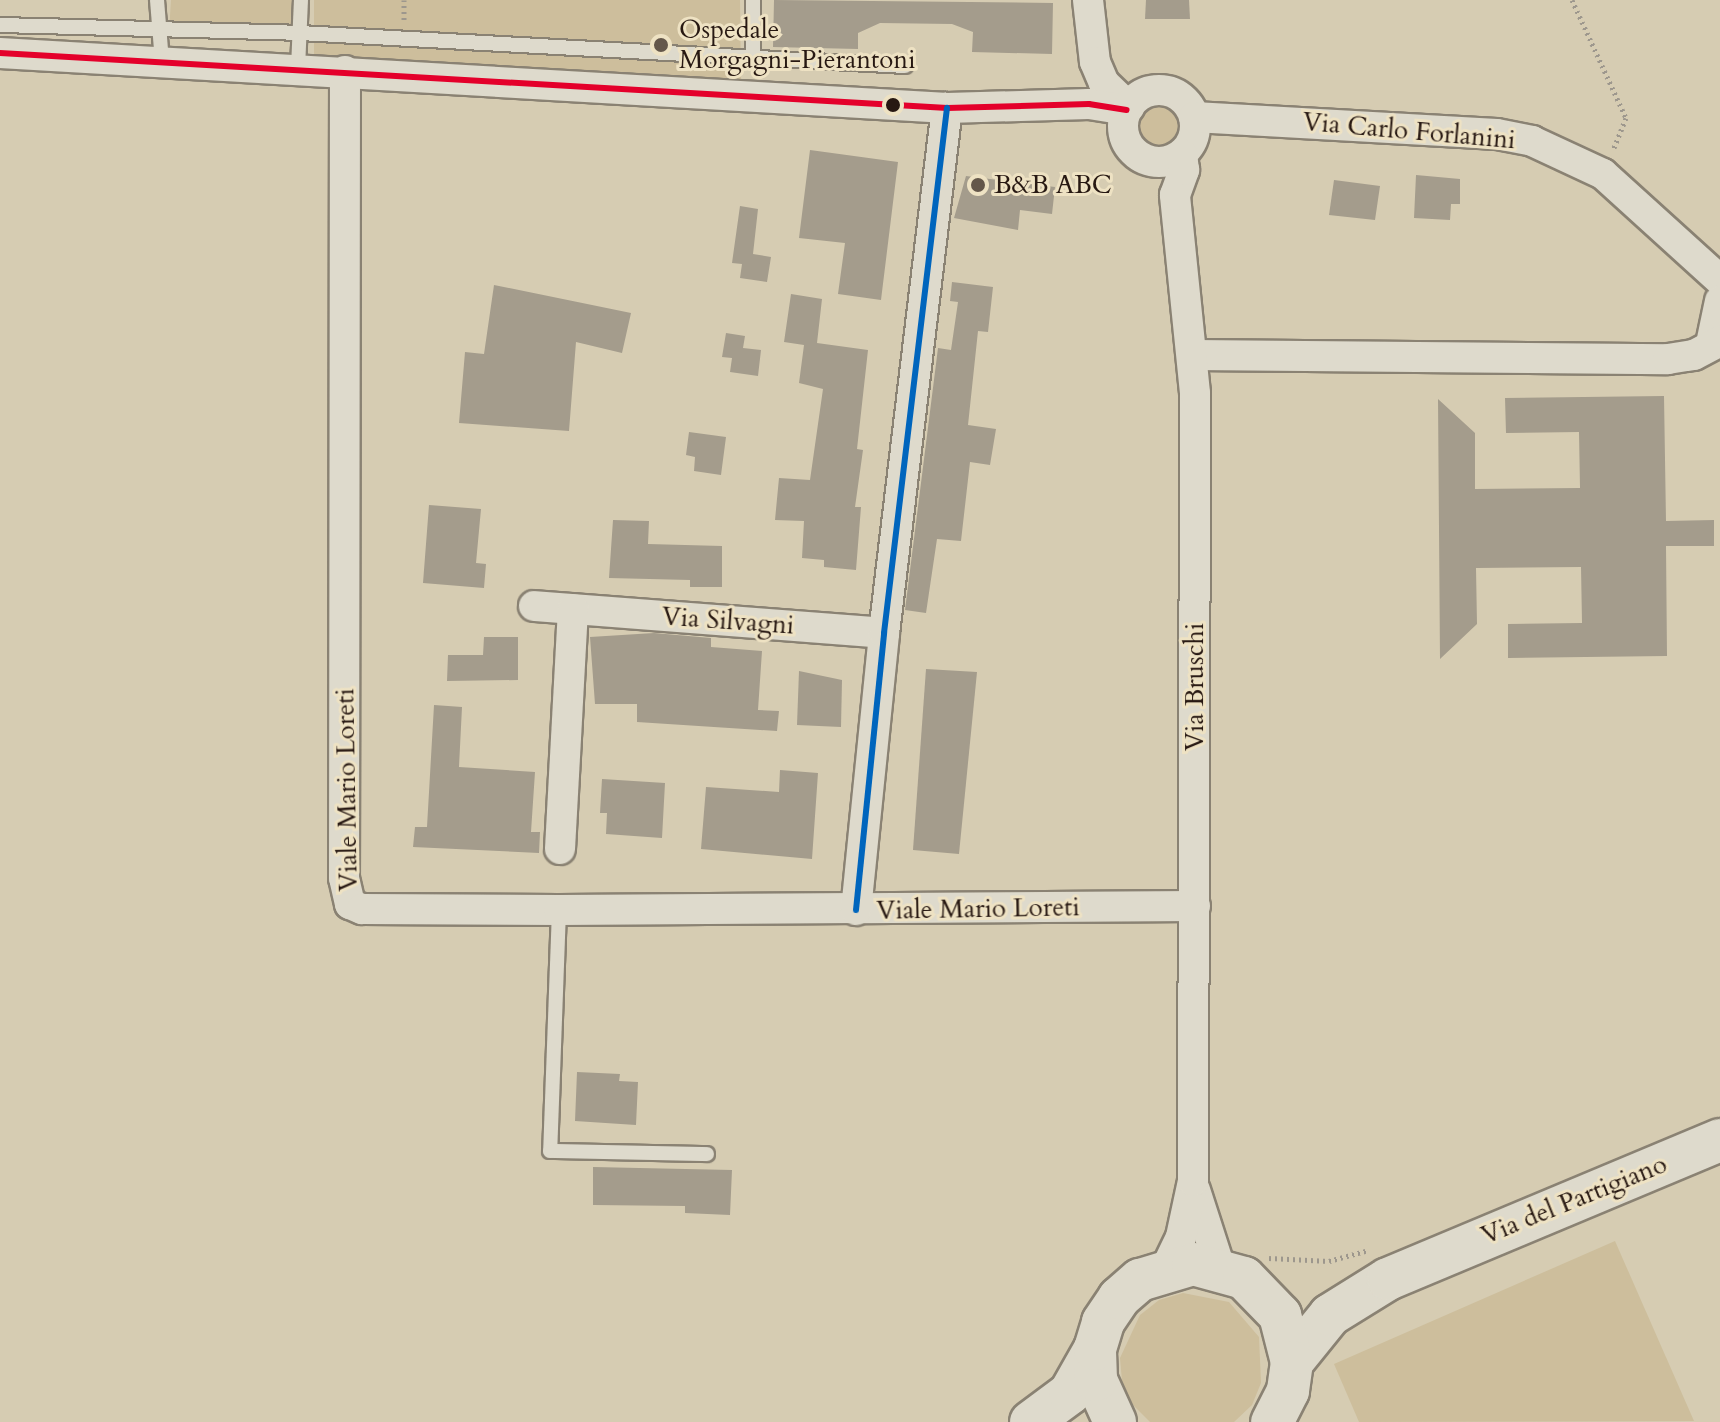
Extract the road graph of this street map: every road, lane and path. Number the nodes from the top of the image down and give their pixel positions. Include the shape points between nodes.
1 (157, 0) edge
2 (301, 0) edge
3 (753, 0) edge
4 (1088, 0) edge
5 (1572, 0) edge
6 (0, 25) edge
7 (162, 29) junction
8 (300, 33) junction
9 (0, 53) edge
10 (753, 57) junction
11 (162, 62) junction
12 (905, 66) dead end
13 (298, 68) junction
14 (345, 71) junction
15 (1135, 103) junction
16 (947, 108) junction
17 (1075, 108) junction
18 (1194, 117) junction
19 (1136, 150) junction
20 (1182, 154) junction
21 (1603, 174) junction
22 (1175, 195) junction
23 (1720, 280) edge
24 (1720, 301) edge
25 (1716, 342) edge
26 (1193, 355) junction
27 (534, 606) dead end
28 (573, 609) junction
29 (884, 633) junction
30 (560, 849) dead end
31 (1195, 906) junction
32 (559, 910) junction
33 (856, 910) junction
34 (1720, 1140) edge
35 (707, 1154) dead end
36 (1193, 1181) junction
37 (1385, 1246) dead end
38 (1427, 1260) junction
39 (1238, 1261) junction
40 (1166, 1268) junction
41 (1265, 1295) junction
42 (1095, 1349) junction
43 (1292, 1362) junction
44 (1031, 1422) edge
45 (1115, 1422) edge
46 (1272, 1422) edge

1 - 7 lane
2 - 8 lane
3 - 10 lane
4 - 15 street via 1097,48
5 - 21 path via 1626,118
6 - 7 lane
7 - 8 lane
7 - 11 lane
8 - 10 lane
8 - 13 lane
9 - 11 street
10 - 12 lane
11 - 13 street
13 - 14 street
14 - 16 street
14 - 32 street, Viale Mario Loreti via 345,892 350,904 362,909
15 - 17 street
15 - 18 street via 1176,95
15 - 19 street
16 - 17 street
16 - 29 street
17 - 19 street
18 - 20 street via 1193,137
18 - 21 street, Via Carlo Forlanini via 1497,134 1563,152
19 - 20 street via 1165,161
19 - 22 street
20 - 22 street, Via Bruschi via 1184,170
21 - 23 street, Via Carlo Forlanini
22 - 26 street, Via Bruschi
24 - 25 street
25 - 26 street via 1694,355 1668,359
26 - 31 street, Via Bruschi
27 - 28 street, Via Silvagni
28 - 29 street, Via Silvagni
28 - 30 street
29 - 33 street
31 - 33 street, Viale Mario Loreti
31 - 36 street, Via Bruschi
32 - 33 street, Viale Mario Loreti
32 - 35 lane via 550,1151
34 - 38 main road, Via del Partigiano
36 - 39 street, Via Bruschi
36 - 40 street, Via Bruschi via 1181,1237
37 - 39 path via 1329,1261
38 - 41 main road, Via del Partigiano via 1307,1294
38 - 43 main road, Via del Partigiano via 1330,1315
39 - 40 main road
39 - 41 main road
40 - 42 main road via 1119,1298 1103,1322
41 - 43 main road via 1289,1338
42 - 44 main road via 1070,1393
42 - 45 main road via 1096,1380
43 - 46 main road via 1288,1391

